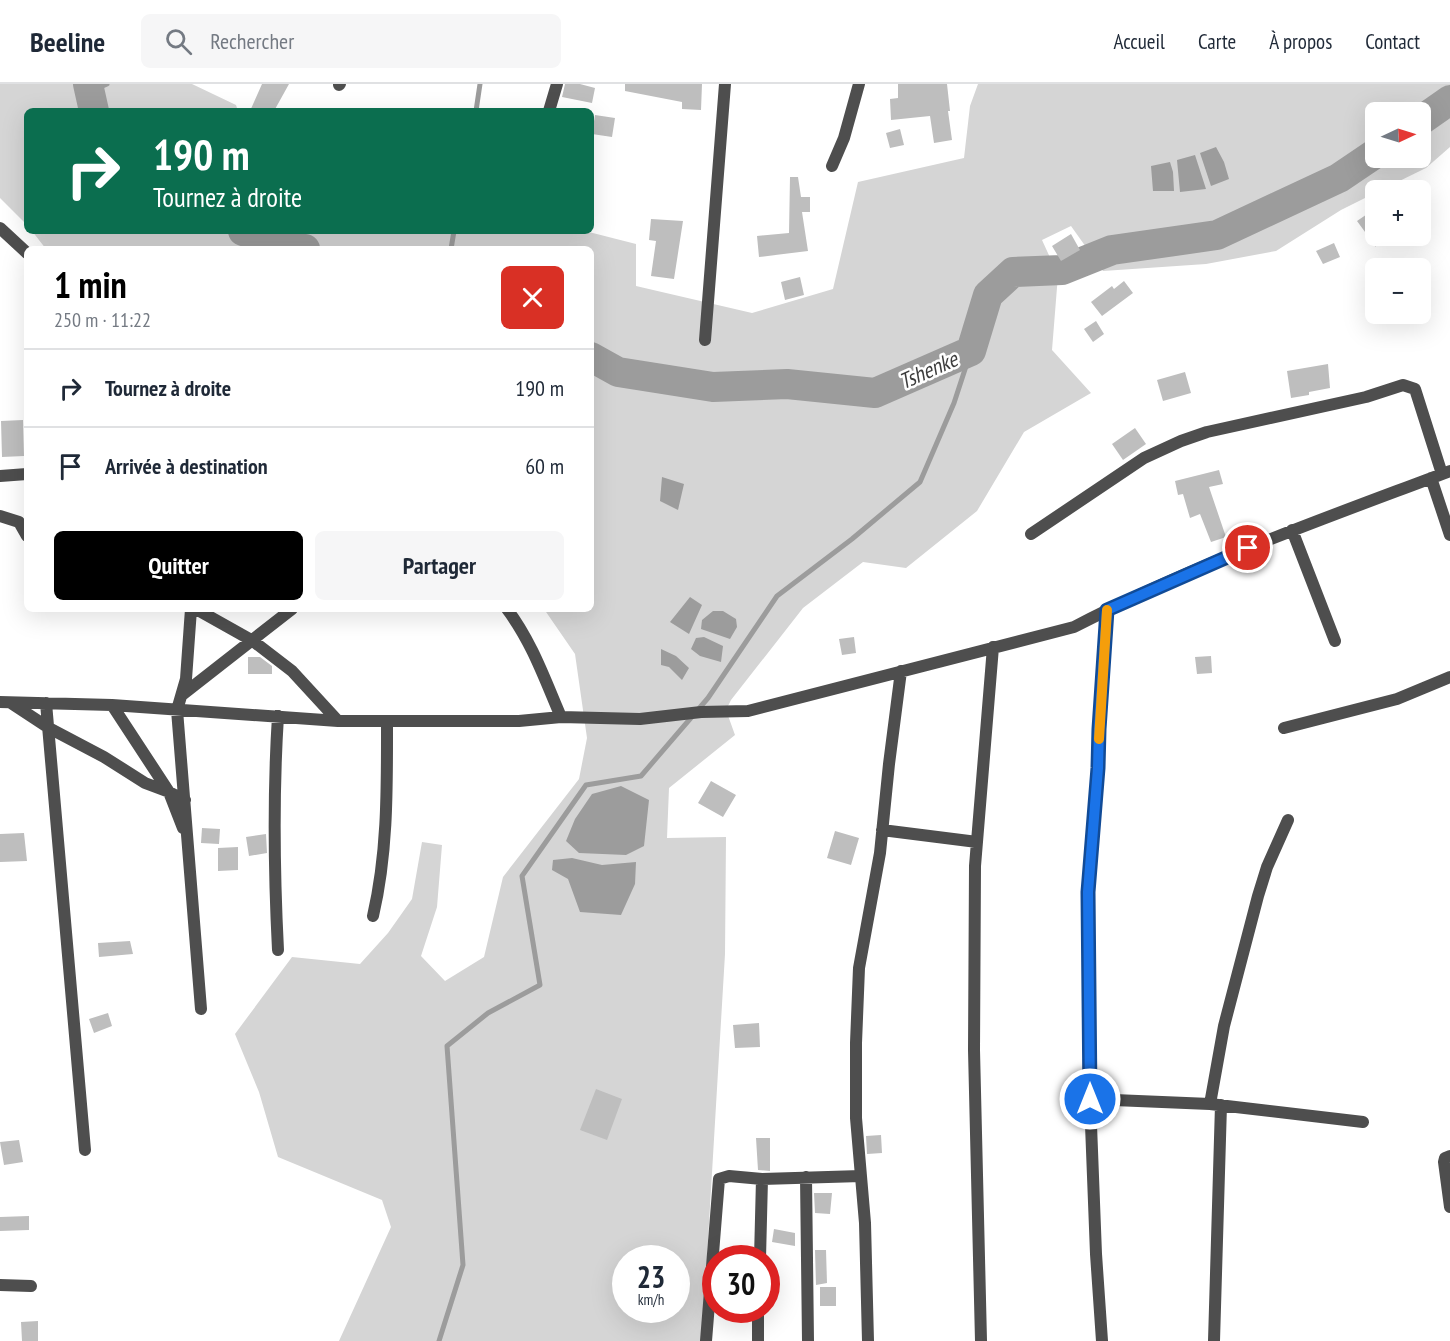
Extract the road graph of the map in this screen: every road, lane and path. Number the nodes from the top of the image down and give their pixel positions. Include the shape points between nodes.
1 (557, 84) edge
2 (725, 84) edge
3 (859, 84) edge
4 (550, 108) edge
5 (832, 166) dead end
6 (0, 228) edge
7 (24, 250) edge
8 (705, 340) dead end
9 (24, 474) edge
10 (1441, 474) edge
11 (0, 476) edge
12 (0, 516) edge
13 (1292, 530) junction
14 (24, 531) edge
15 (1031, 534) dead end
16 (1450, 535) edge
17 (1107, 610) junction
18 (191, 612) edge
19 (200, 612) edge
20 (288, 612) edge
21 (509, 612) edge
22 (1335, 640) dead end
23 (253, 641) junction
24 (993, 647) junction
25 (901, 670) junction
26 (1450, 677) edge
27 (182, 695) junction
28 (5, 702) edge
29 (46, 703) junction
30 (112, 705) junction
31 (177, 710) junction
32 (278, 716) junction
33 (561, 717) junction
34 (338, 721) junction
35 (387, 721) junction
36 (1284, 728) dead end
37 (49, 729) junction
38 (169, 792) junction
39 (185, 800) junction
40 (1288, 820) dead end
41 (882, 830) junction
42 (188, 840) junction
43 (977, 842) junction
44 (373, 916) dead end
45 (278, 950) dead end
46 (201, 1009) dead end
47 (1090, 1099) junction
48 (1215, 1105) junction
49 (1363, 1122) dead end
50 (85, 1150) dead end
51 (1450, 1156) edge
52 (861, 1176) junction
53 (806, 1177) junction
54 (762, 1179) junction
55 (1450, 1208) edge
56 (760, 1245) edge
57 (0, 1285) edge
58 (31, 1286) dead end
59 (758, 1323) edge
60 (706, 1341) edge
61 (758, 1341) edge
62 (808, 1341) edge
63 (868, 1341) edge
64 (981, 1341) edge
65 (1102, 1341) edge
66 (1214, 1341) edge

1 - 4 street
2 - 8 street
3 - 5 street
6 - 7 street
9 - 11 street
10 - 13 street
10 - 15 street via 1415,389 1403,385 1181,441 1144,458
10 - 16 street
12 - 14 street via 19,522
13 - 17 street
13 - 22 street
17 - 24 street via 1074,627
17 - 47 street via 1088,892
18 - 27 street
19 - 23 street
20 - 23 street
21 - 33 street via 533,650
23 - 27 street
23 - 34 street via 300,679
24 - 25 street
24 - 43 street
25 - 33 street via 748,711 640,719
25 - 41 street
26 - 36 street via 1397,699
27 - 31 street
28 - 29 street
28 - 37 street
29 - 30 street
29 - 37 street
30 - 31 street
30 - 38 street
31 - 32 street
31 - 39 street
32 - 34 street
32 - 45 street
33 - 35 street via 519,721
34 - 35 street
35 - 44 street via 382,873
37 - 38 street via 104,756 145,783
37 - 50 street
38 - 39 street
38 - 42 street
39 - 42 street
40 - 48 street via 1257,896 1224,1026
41 - 43 street
41 - 52 street via 859,968 856,1118
42 - 46 street
43 - 64 street via 974,1050
47 - 48 street
47 - 65 street
48 - 49 street
48 - 66 street
51 - 55 street via 1444,1162
52 - 53 street
52 - 63 street
53 - 54 street
53 - 62 street
54 - 56 street
54 - 60 street via 719,1179
57 - 58 street
59 - 61 street

